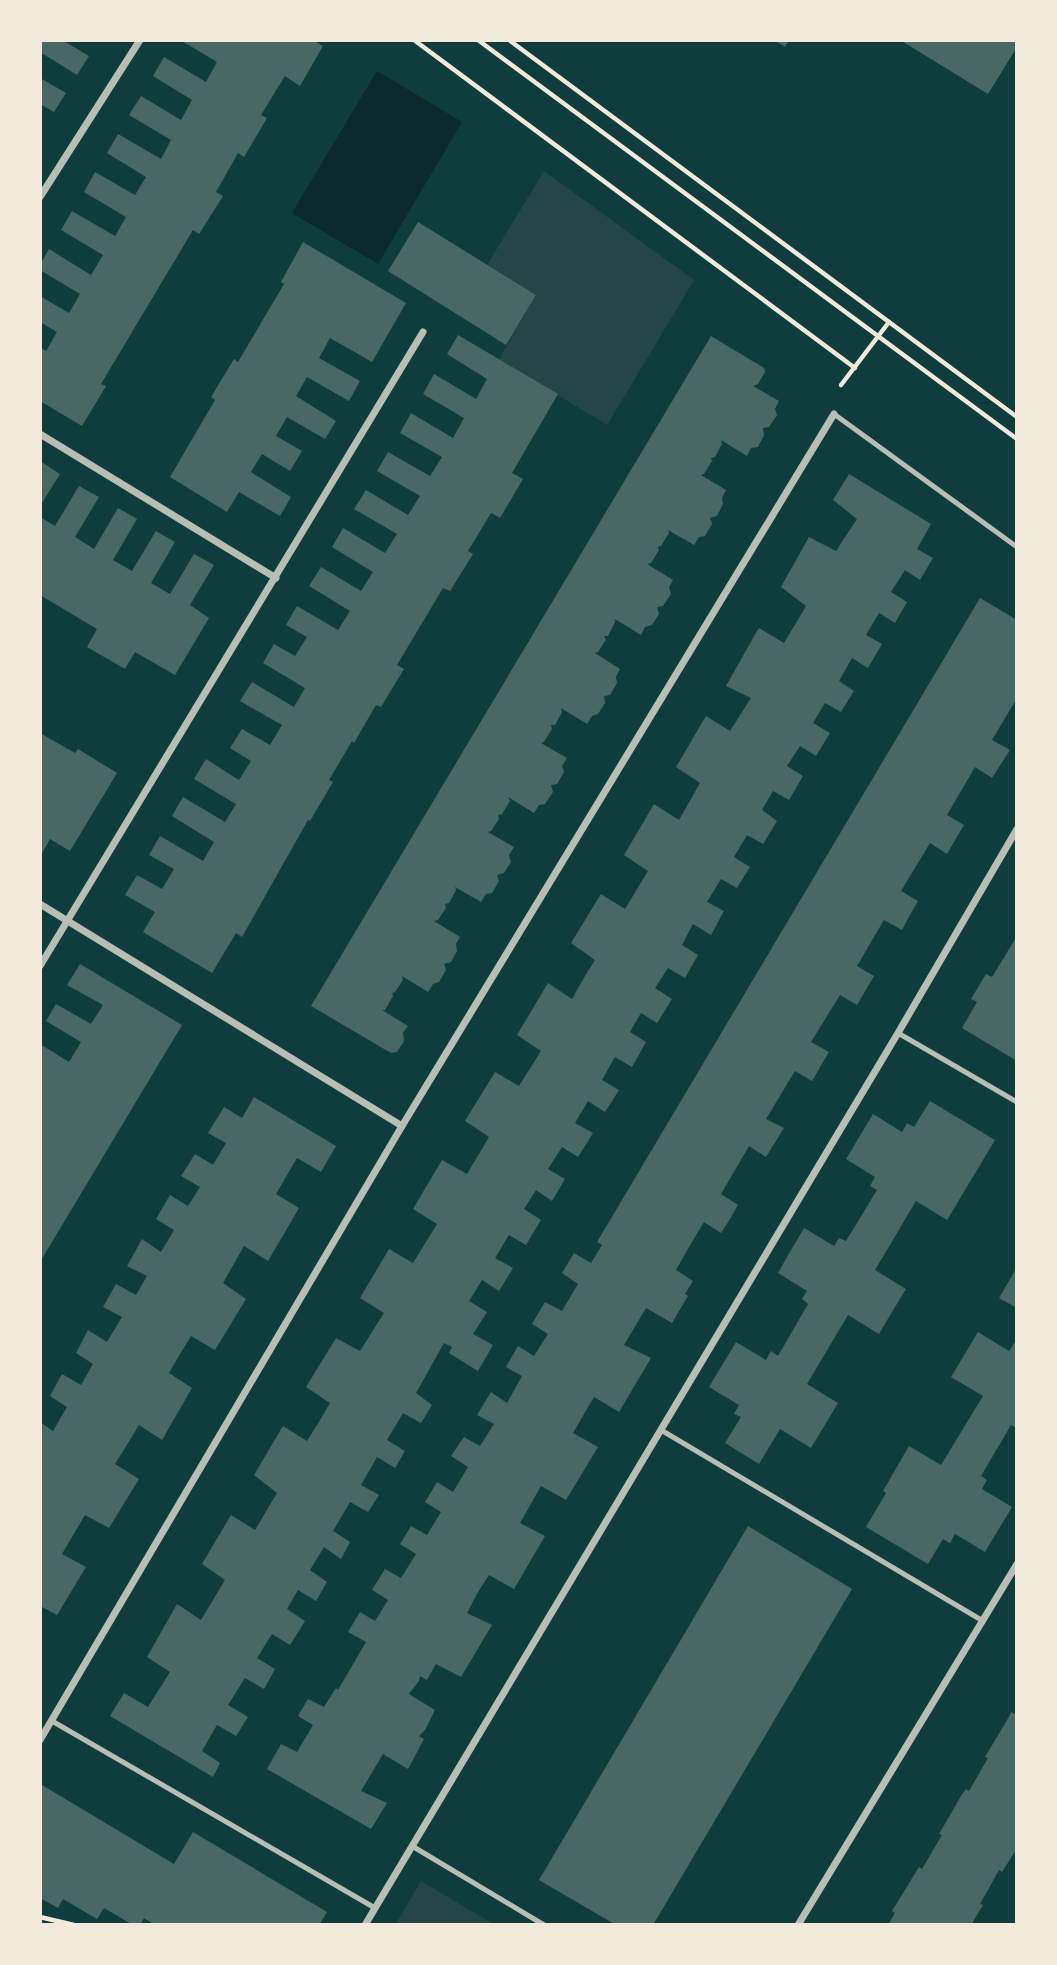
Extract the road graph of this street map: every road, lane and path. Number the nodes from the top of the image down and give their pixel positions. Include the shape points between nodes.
1 (140, 40) edge
2 (414, 40) edge
3 (478, 40) edge
4 (509, 40) edge
5 (40, 197) edge
6 (889, 322) junction
7 (423, 332) dead end
8 (878, 336) junction
9 (855, 368) junction
10 (834, 414) junction
11 (1017, 418) edge
12 (40, 434) edge
13 (1017, 439) edge
14 (1017, 547) edge
15 (276, 578) junction
16 (1017, 829) edge
17 (40, 904) edge
18 (67, 920) junction
19 (40, 966) edge
20 (898, 1033) junction
21 (1017, 1102) edge
22 (402, 1126) junction
23 (661, 1430) junction
24 (1017, 1564) edge
25 (983, 1621) junction
26 (51, 1721) junction
27 (40, 1740) edge
28 (412, 1846) junction
29 (375, 1908) junction
30 (40, 1917) edge
31 (74, 1925) edge
32 (365, 1925) edge
33 (544, 1925) edge
34 (798, 1925) edge

1 - 5 street
2 - 9 path
3 - 8 path
4 - 6 path
6 - 8 path
6 - 11 path
7 - 15 street
8 - 9 path
8 - 13 path
9 - 10 path via 831,399
10 - 14 lane
10 - 22 street
12 - 15 street
15 - 18 street
16 - 20 street
17 - 18 street
18 - 19 street
18 - 22 street
20 - 21 lane
20 - 23 street
22 - 26 street
23 - 25 lane
23 - 28 street
24 - 25 street
25 - 34 street
26 - 27 street
26 - 29 lane
28 - 29 street
28 - 33 lane
29 - 32 street
30 - 31 path

